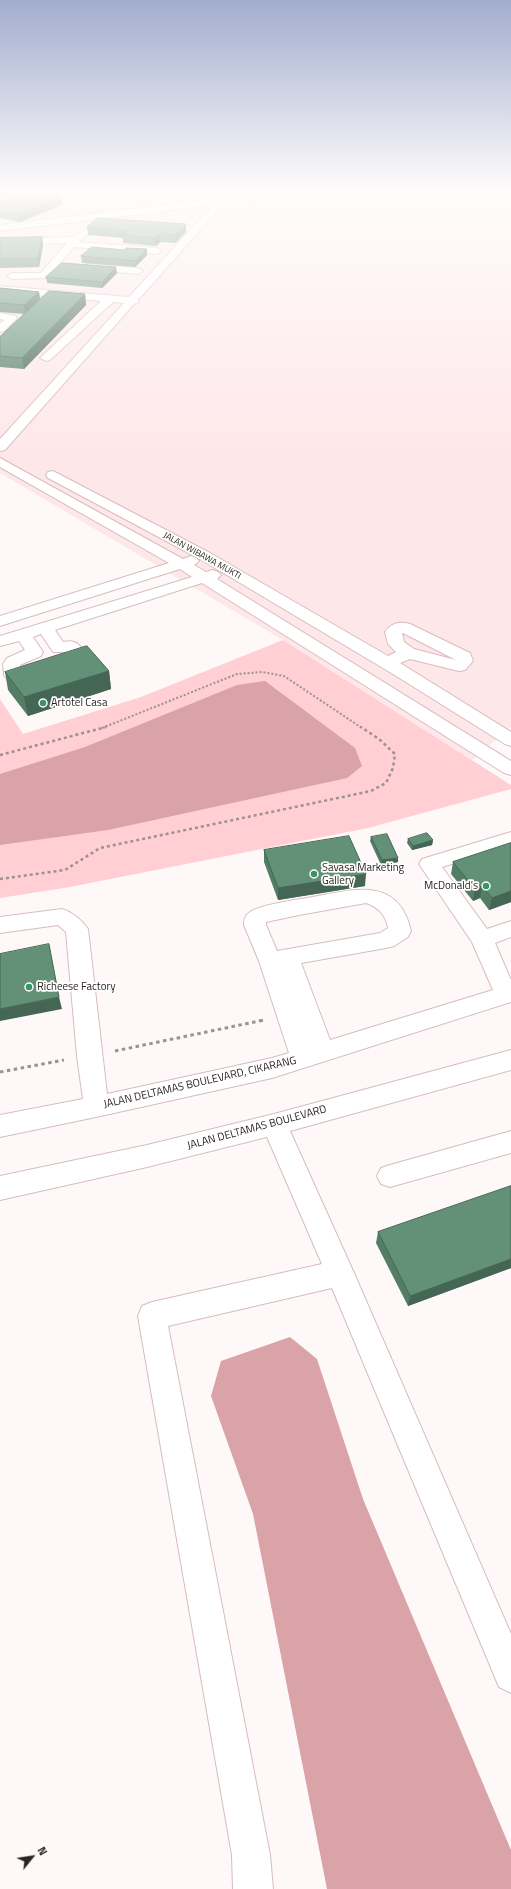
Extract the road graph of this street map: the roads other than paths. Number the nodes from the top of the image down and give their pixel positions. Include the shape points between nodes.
1 (152, 279) edge
2 (0, 288) edge
3 (111, 298) junction
4 (134, 300) junction
5 (0, 316) edge
6 (0, 329) edge
7 (46, 358) dead end
8 (1, 446) edge
9 (0, 462) edge
10 (205, 556) junction
11 (182, 564) junction
12 (228, 570) junction
13 (205, 578) junction
14 (0, 621) edge
15 (45, 628) junction
16 (23, 634) junction
17 (0, 641) edge
18 (408, 653) dead end
19 (393, 667) junction
20 (374, 683) junction
21 (511, 740) edge
22 (511, 769) edge
23 (511, 839) edge
24 (0, 925) edge
25 (511, 930) edge
26 (482, 939) junction
27 (279, 959) junction
28 (509, 993) edge
29 (313, 1055) junction
30 (511, 1060) edge
31 (96, 1107) junction
32 (274, 1124) junction
33 (0, 1126) edge
34 (511, 1142) edge
35 (390, 1176) dead end
36 (0, 1188) edge
37 (340, 1273) junction
38 (511, 1675) edge
39 (253, 1889) edge

1 - 4 street
2 - 3 street
3 - 4 street
3 - 7 street
4 - 8 street
5 - 6 street via 12,318
8 - 10 street, JALAN WIBAWA MUKTI
9 - 11 street, JALAN WIBAWA MUKTI
10 - 11 street
10 - 12 street, JALAN WIBAWA MUKTI
11 - 13 street, JALAN WIBAWA MUKTI
11 - 14 street
12 - 13 street
12 - 19 street, JALAN WIBAWA MUKTI
13 - 15 street
13 - 20 street, JALAN WIBAWA MUKTI
15 - 16 street
15 - 16 street via 59,648 71,646 78,654 13,675 11,664 35,652
16 - 17 street
18 - 19 street
19 - 20 street
19 - 21 street, JALAN WIBAWA MUKTI
20 - 22 street, JALAN WIBAWA MUKTI
23 - 26 street via 429,864
24 - 31 street via 62,917 77,929
25 - 26 street
26 - 28 street
27 - 27 street via 386,940 400,932 398,921 391,909 378,898 366,896 259,916 255,919 255,925
27 - 29 street
27 - 29 street via 288,1016
28 - 29 street, JALAN DELTAMAS BOULEVARD, CIKARANG
29 - 31 street, JALAN DELTAMAS BOULEVARD, CIKARANG via 272,1068
30 - 32 street, JALAN DELTAMAS BOULEVARD
31 - 33 street, JALAN DELTAMAS BOULEVARD, CIKARANG
32 - 36 street, JALAN DELTAMAS BOULEVARD via 147,1156
32 - 37 street
34 - 35 street
37 - 38 street
37 - 39 street via 152,1316 251,1855

